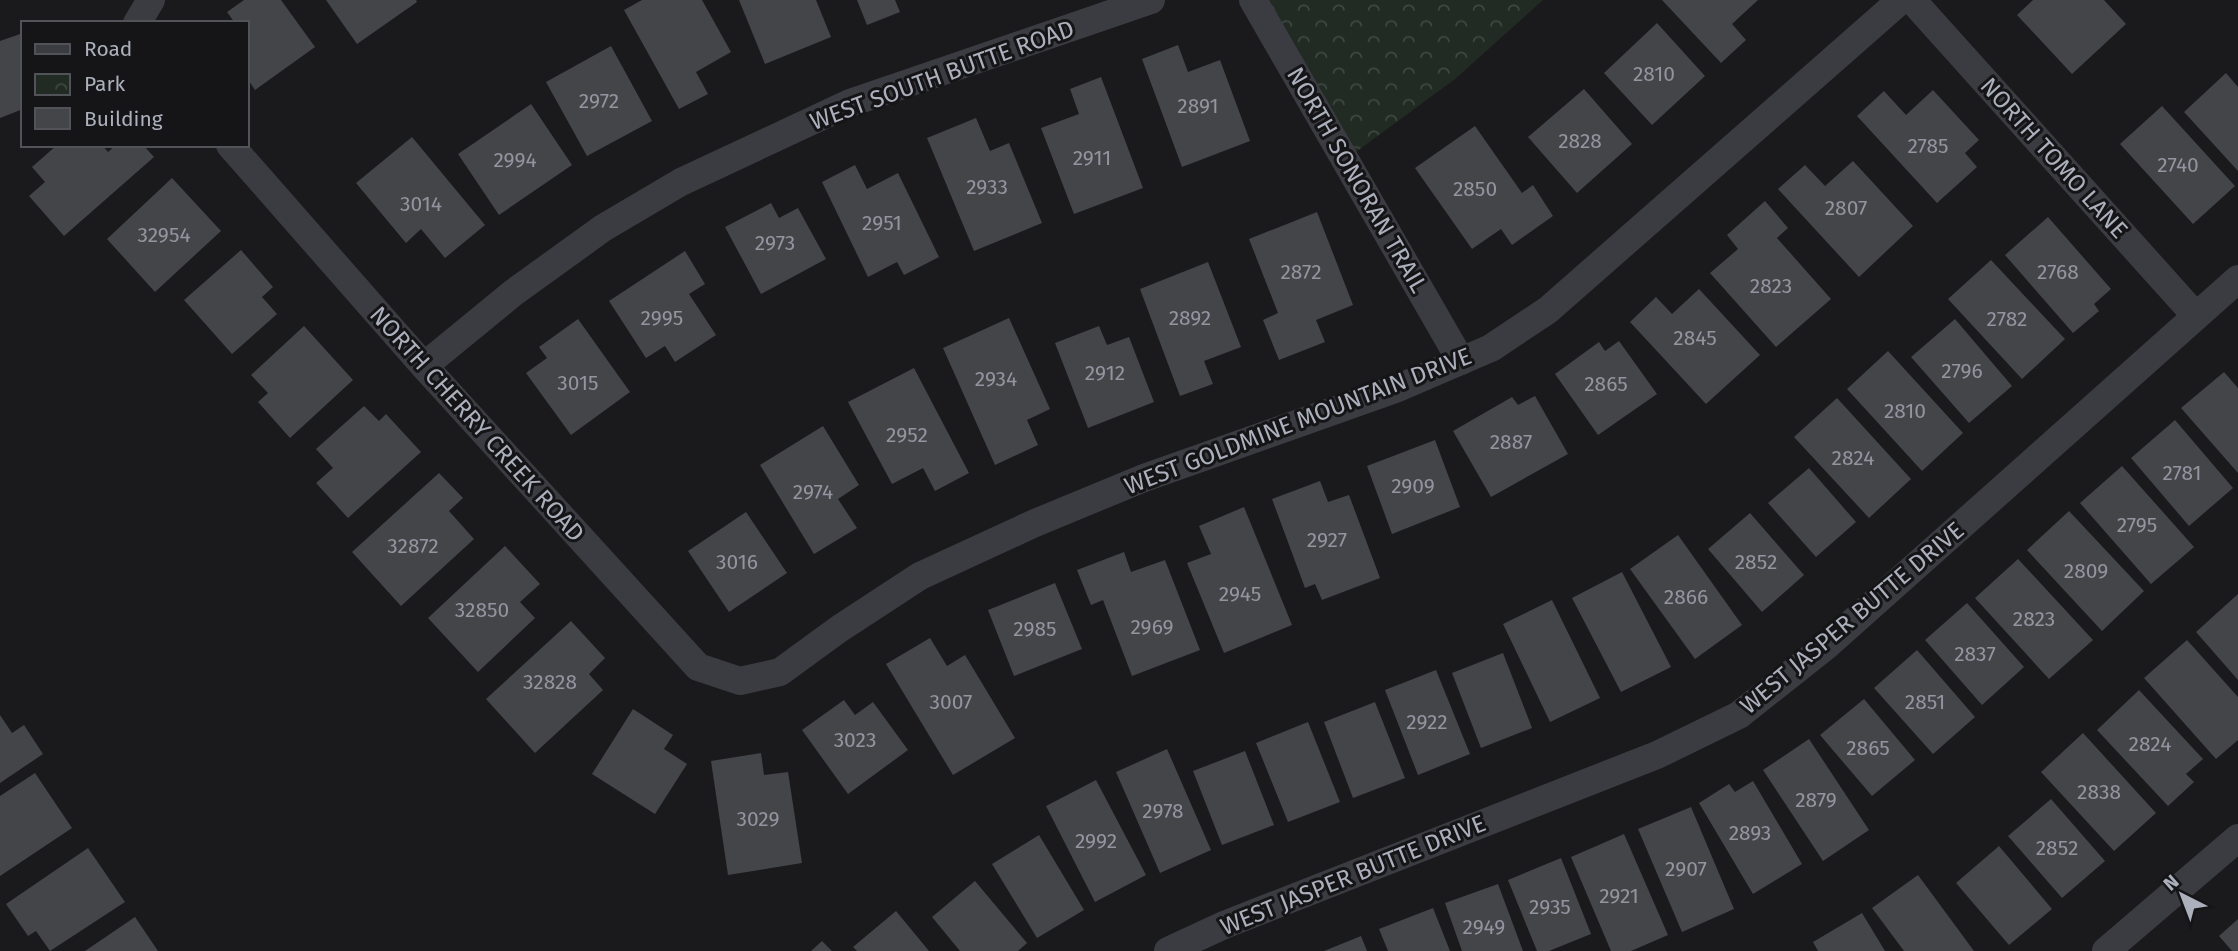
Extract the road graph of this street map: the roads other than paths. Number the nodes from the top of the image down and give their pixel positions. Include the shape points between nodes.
1 (1151, 0) edge
2 (1253, 0) edge
3 (1901, 0) edge
4 (1912, 0) edge
5 (232, 147) edge
6 (2238, 279) edge
7 (2196, 316) junction
8 (1461, 361) junction
9 (424, 366) junction
10 (740, 681) joint
11 (2238, 838) edge
12 (1168, 951) edge
13 (2106, 951) edge

1 - 9 street, WEST SOUTH BUTTE ROAD via 850,103 681,182 603,228 524,284
2 - 8 street, NORTH SONORAN TRAIL
3 - 8 street, WEST GOLDMINE MOUNTAIN DRIVE via 1548,310 1491,348
4 - 7 street, NORTH TOMO LANE
5 - 9 street, NORTH CHERRY CREEK ROAD
6 - 7 street, WEST JASPER BUTTE DRIVE
7 - 12 street, WEST JASPER BUTTE DRIVE via 1826,646 1739,715 1657,755
8 - 10 street, WEST GOLDMINE MOUNTAIN DRIVE via 1035,523 920,576 780,672
9 - 10 street, NORTH CHERRY CREEK ROAD via 698,667
11 - 13 street

